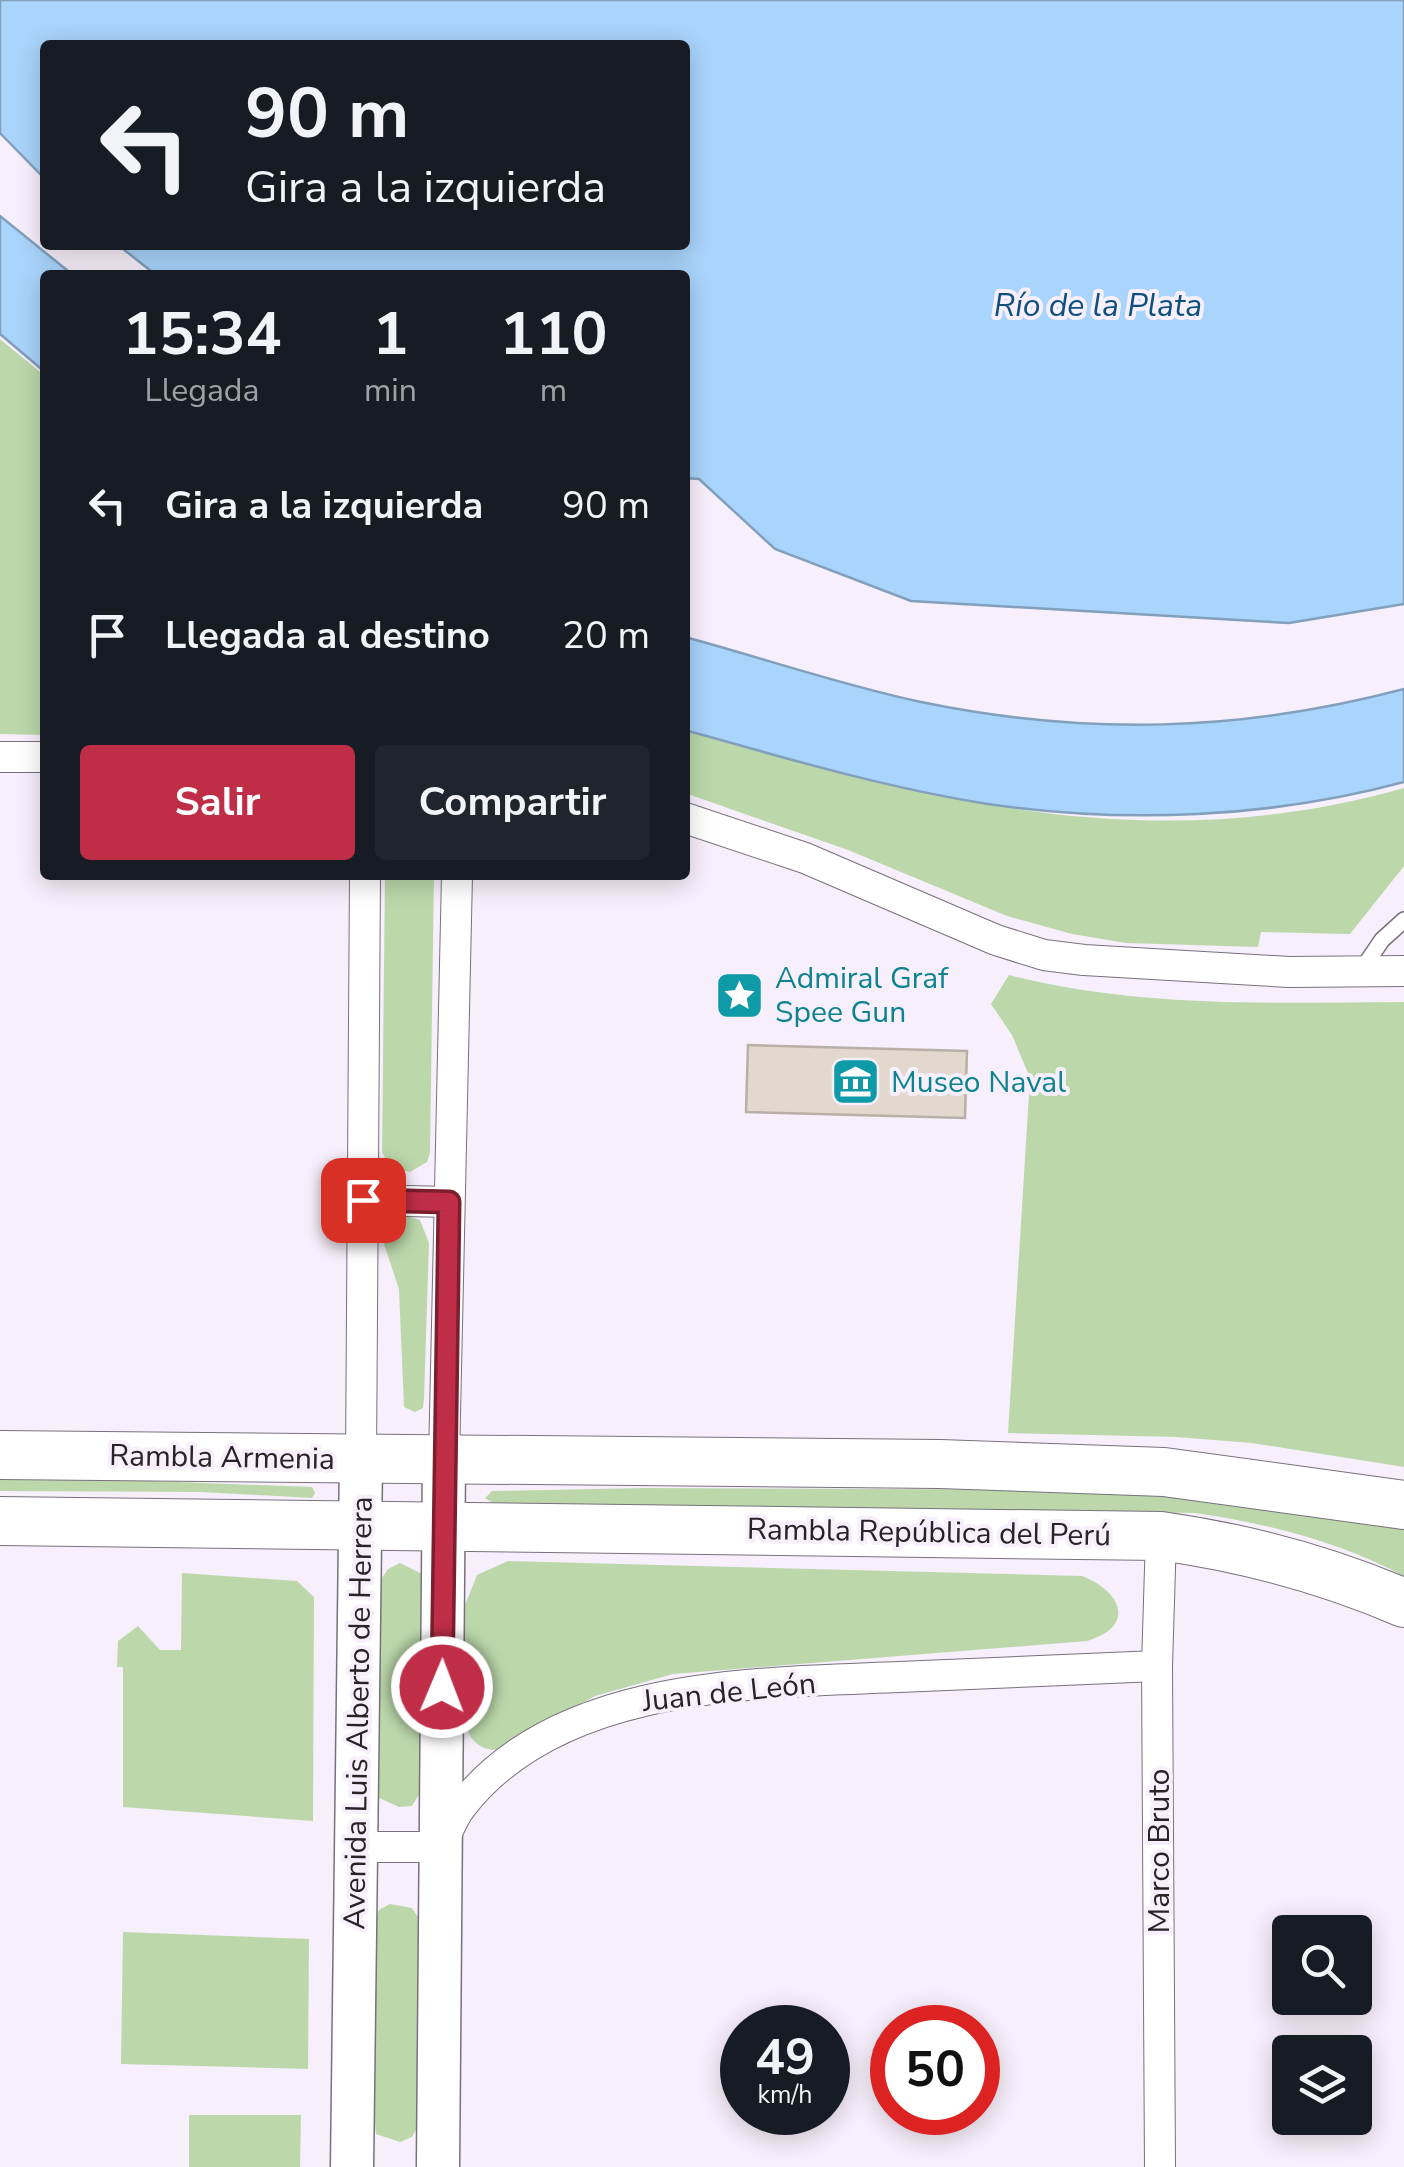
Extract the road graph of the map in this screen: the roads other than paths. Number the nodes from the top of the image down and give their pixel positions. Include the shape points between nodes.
1 (0, 757) edge
2 (40, 757) edge
3 (690, 820) edge
4 (365, 880) edge
5 (457, 880) edge
6 (1404, 920) edge
7 (1404, 970) edge
8 (1361, 971) junction
9 (363, 1200) junction
10 (449, 1202) junction
11 (0, 1455) edge
12 (362, 1460) junction
13 (444, 1460) junction
14 (1404, 1505) edge
15 (0, 1520) edge
16 (361, 1525) junction
17 (444, 1526) junction
18 (1161, 1536) junction
19 (1404, 1603) edge
20 (1158, 1666) junction
21 (357, 1847) junction
22 (440, 1848) junction
23 (352, 2167) edge
24 (438, 2167) edge
25 (1160, 2167) edge

1 - 2 street
3 - 8 street via 1044,954
4 - 9 street, Avenida Luis Alberto de Herrera
5 - 10 street
6 - 8 lane
7 - 8 street
9 - 10 street
9 - 12 street, Avenida Luis Alberto de Herrera
10 - 13 street
11 - 12 main road, Rambla Armenia
12 - 13 main road, Rambla Armenia
12 - 16 main road, Avenida Luis Alberto de Herrera
13 - 14 main road via 1164,1472
13 - 17 main road
15 - 16 main road
16 - 17 main road
16 - 21 main road, Avenida Luis Alberto de Herrera
17 - 18 main road, Rambla República del Perú
17 - 22 main road
18 - 19 main road, Rambla República del Perú via 1295,1562
18 - 20 street, Marco Bruto
20 - 22 street, Juan de León via 861,1678 646,1697 604,1710 503,1766 459,1809
20 - 25 street, Marco Bruto
21 - 22 street
21 - 23 main road, Avenida Luis Alberto de Herrera
22 - 24 main road

